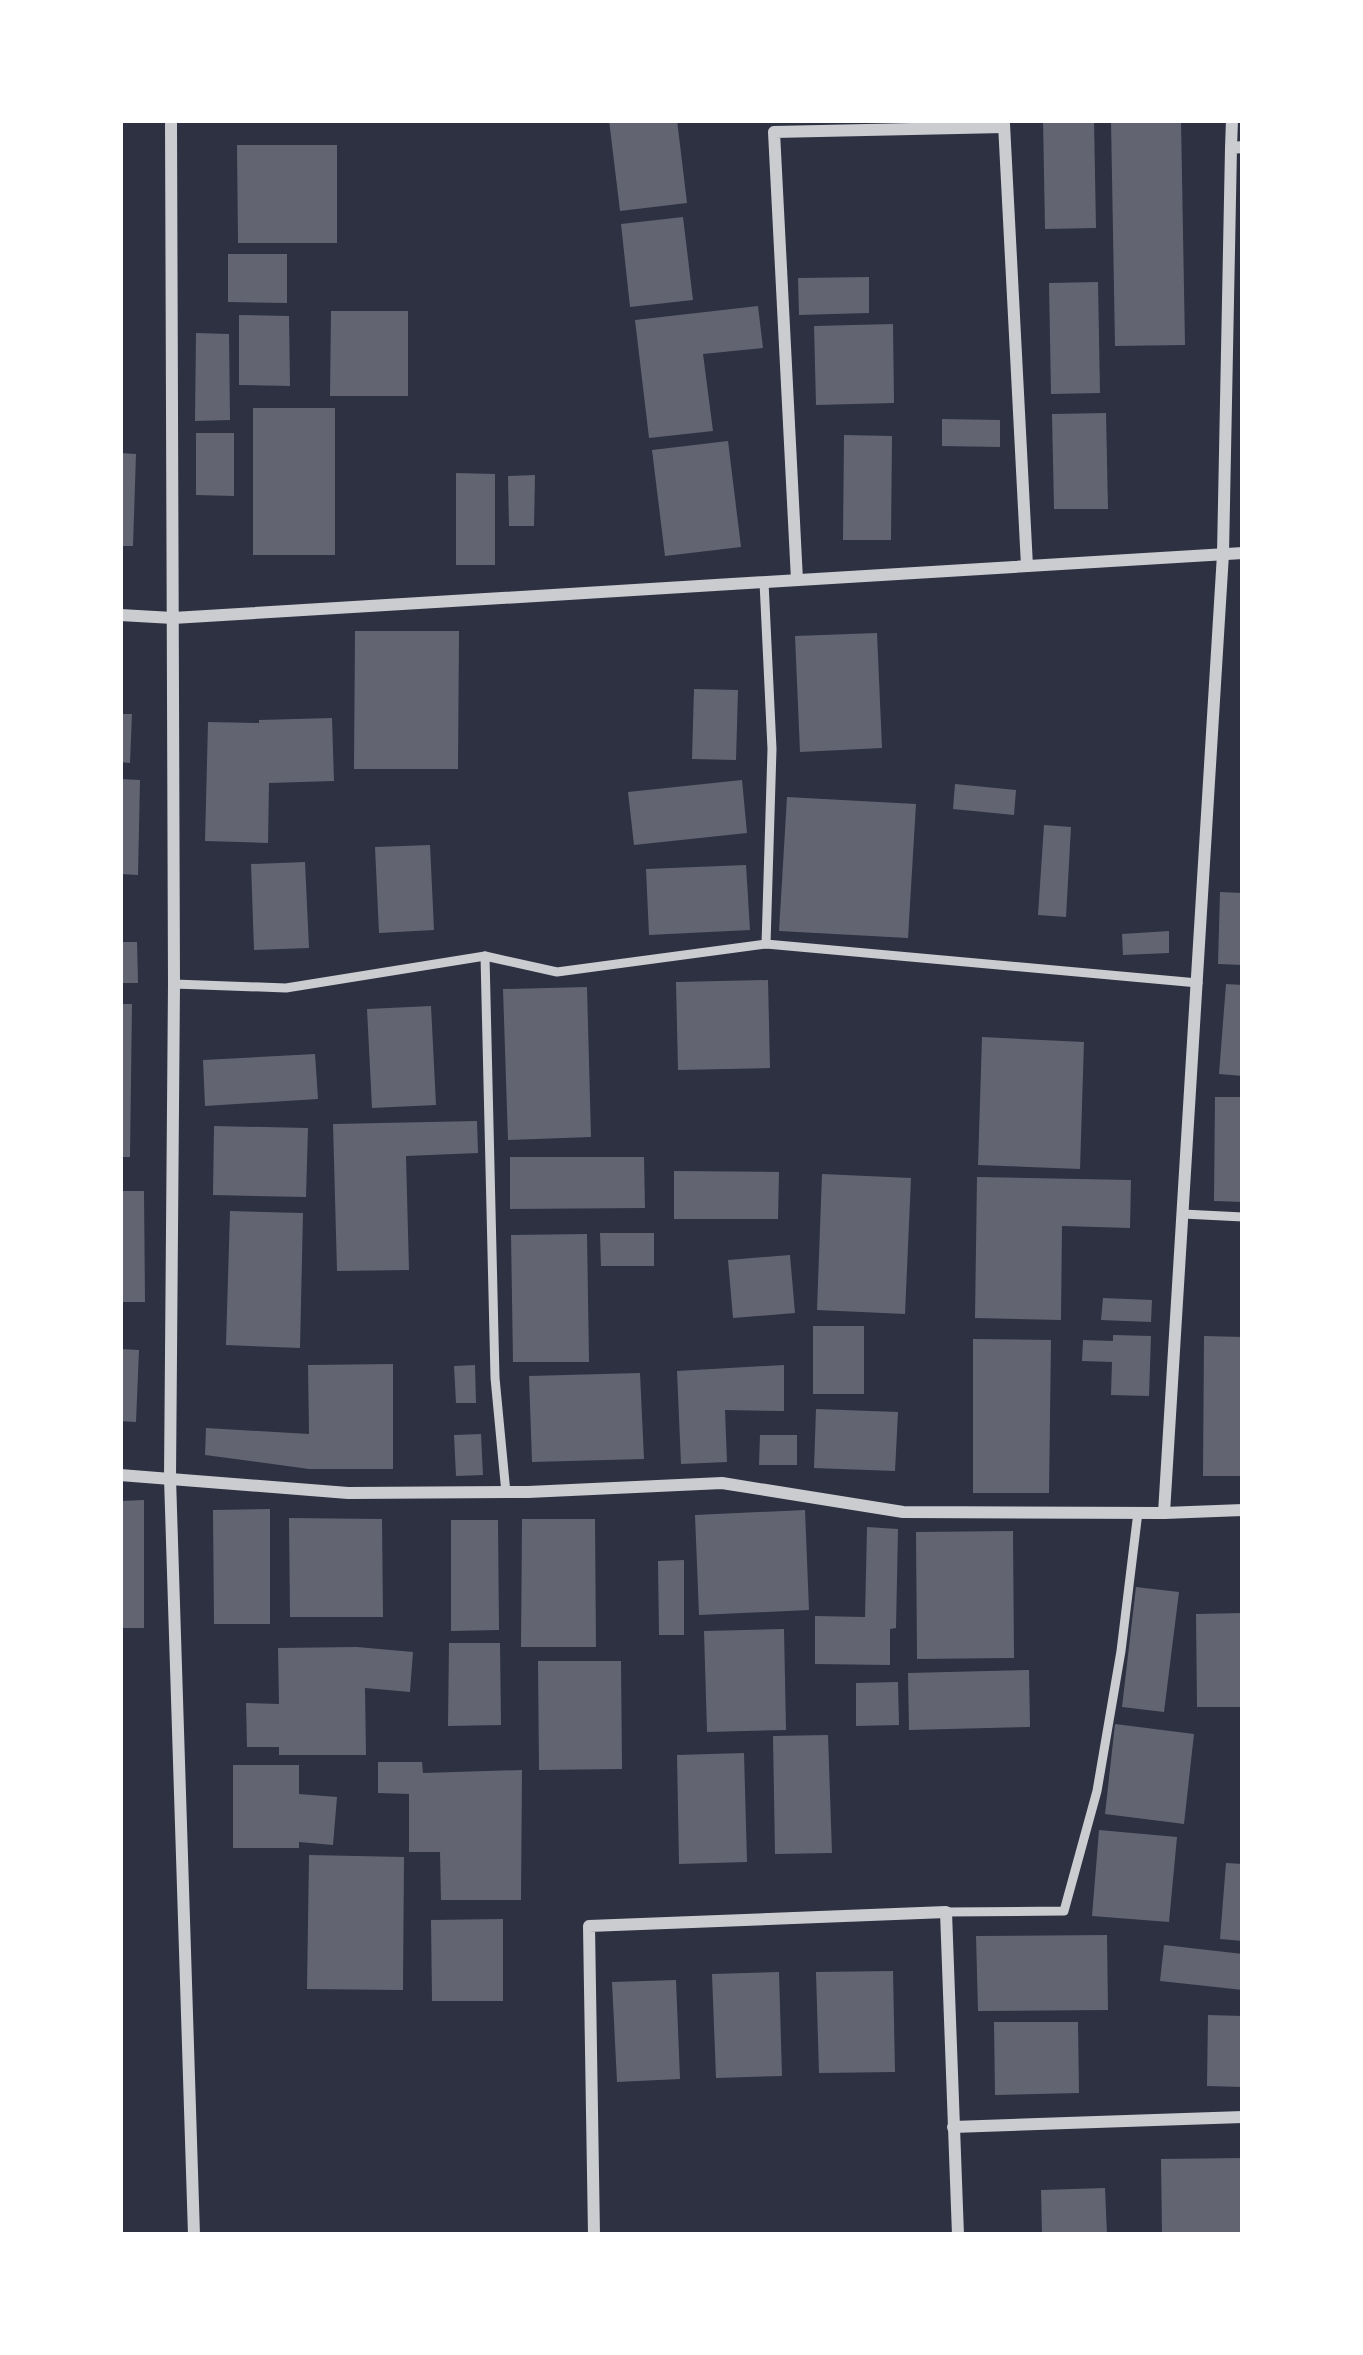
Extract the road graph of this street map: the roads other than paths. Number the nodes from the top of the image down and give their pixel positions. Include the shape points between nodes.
1 (171, 120) edge
2 (1232, 120) edge
3 (1004, 124) edge
4 (1237, 147) edge
5 (1223, 554) junction
6 (1243, 554) edge
7 (1027, 566) junction
8 (797, 580) junction
9 (764, 582) junction
10 (120, 615) edge
11 (173, 618) junction
12 (766, 944) junction
13 (485, 956) junction
14 (1198, 983) junction
15 (174, 984) junction
16 (1183, 1214) junction
17 (1243, 1217) edge
18 (120, 1475) edge
19 (170, 1478) junction
20 (506, 1492) junction
21 (1243, 1510) edge
22 (1138, 1512) junction
23 (1164, 1513) junction
24 (946, 1912) junction
25 (1243, 2116) edge
26 (953, 2127) junction
27 (194, 2235) edge
28 (594, 2235) edge
29 (958, 2235) edge

1 - 11 street
2 - 4 street
3 - 7 street
3 - 8 street via 774,132
4 - 5 street
5 - 6 street
5 - 7 street
5 - 14 street
7 - 8 street
8 - 9 street
9 - 11 street
9 - 12 lane via 772,749
10 - 11 street
11 - 15 street
12 - 13 lane via 557,972
12 - 14 lane
13 - 15 lane via 286,988
13 - 20 lane via 495,1378
14 - 16 street
15 - 19 street
16 - 17 lane
16 - 23 street
18 - 19 street
19 - 20 street via 348,1493
19 - 27 street
20 - 22 street via 722,1483 903,1512
21 - 23 street
22 - 23 street
22 - 24 lane via 1096,1791 1064,1912
24 - 26 street
24 - 28 street via 589,1926
25 - 26 street
26 - 29 street

